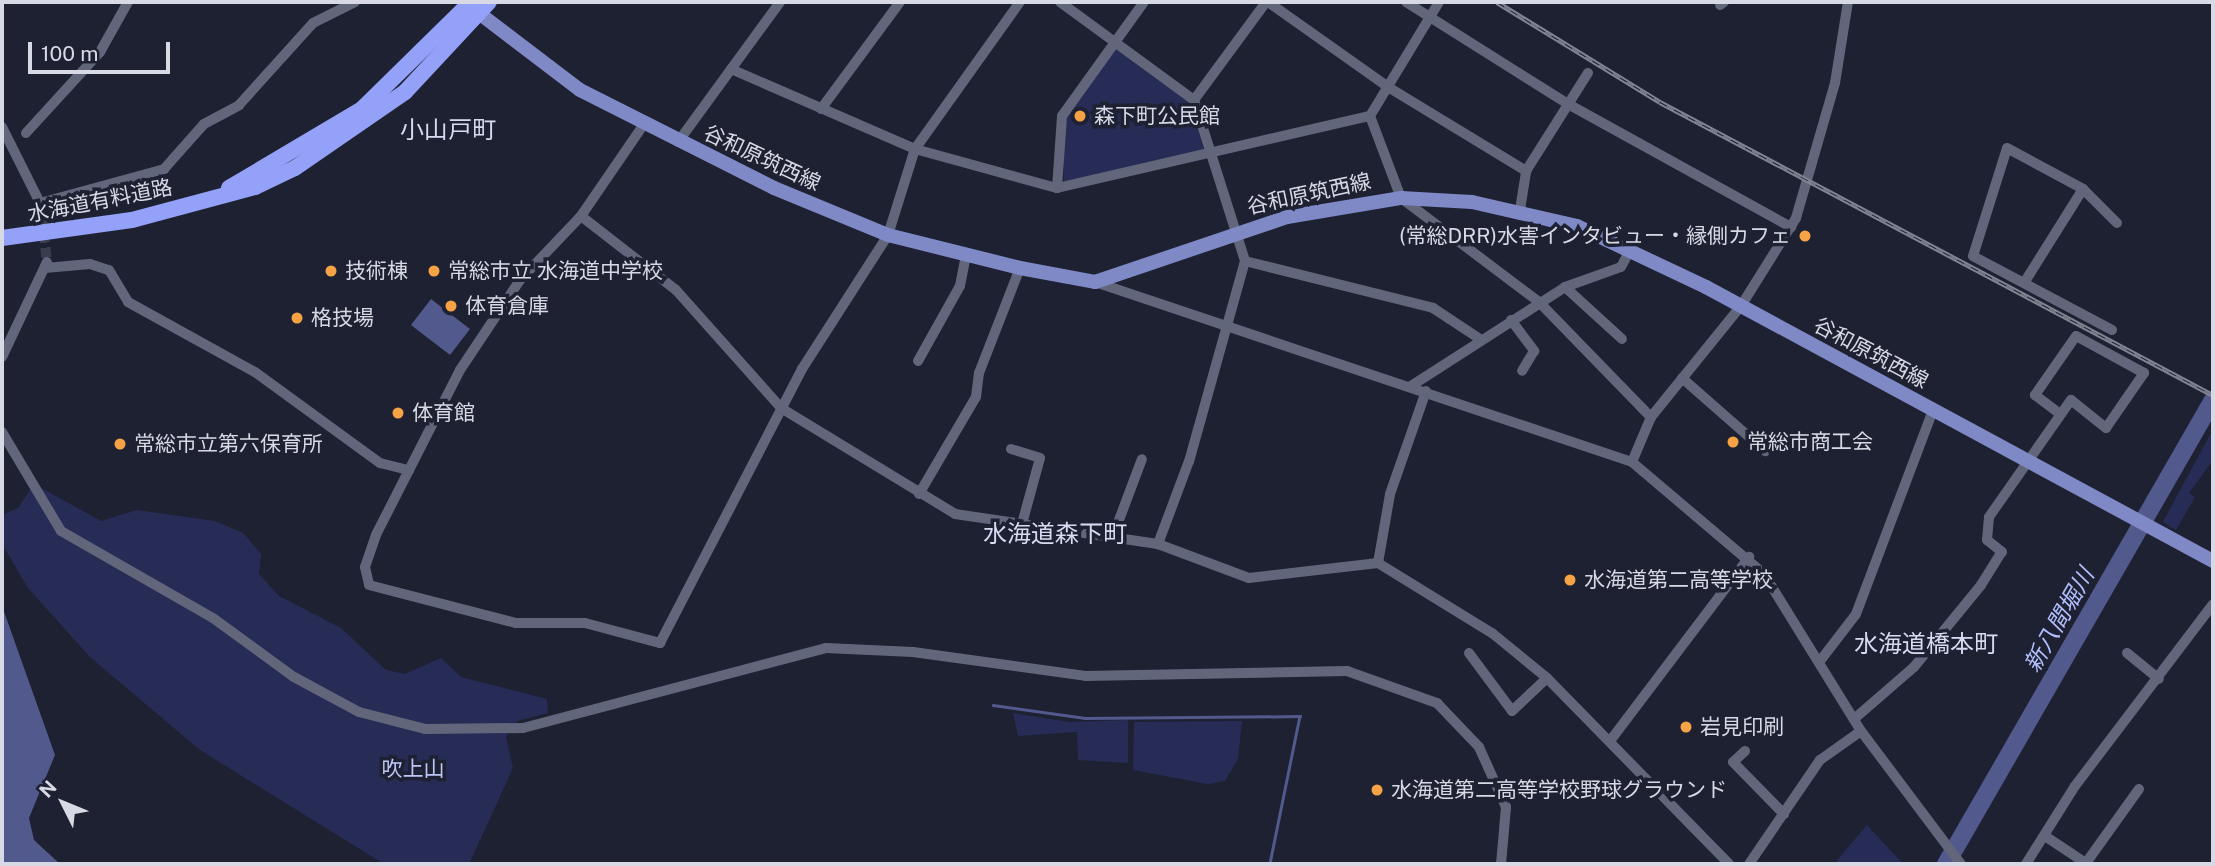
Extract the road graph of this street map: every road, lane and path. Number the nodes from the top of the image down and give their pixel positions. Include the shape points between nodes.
1 (128, 2) edge
2 (355, 2) edge
3 (780, 2) edge
4 (900, 2) edge
5 (1020, 2) edge
6 (1060, 2) edge
7 (1144, 2) edge
8 (1267, 2) edge
9 (1406, 2) edge
10 (1439, 2) edge
11 (1848, 2) edge
12 (475, 5) edge
13 (1429, 18) junction
14 (1115, 41) junction
15 (731, 69) junction
16 (1588, 73) dead end
17 (1388, 87) junction
18 (1194, 100) junction
19 (1568, 104) junction
20 (821, 109) junction
21 (1370, 116) junction
22 (644, 124) junction
23 (2, 127) edge
24 (26, 133) dead end
25 (678, 142) junction
26 (915, 149) junction
27 (1212, 151) junction
28 (1526, 171) junction
29 (1057, 188) junction
30 (2083, 189) junction
31 (1401, 198) junction
32 (1520, 210) junction
33 (581, 216) junction
34 (2117, 223) dead end
35 (1791, 228) junction
36 (1236, 232) junction
37 (888, 235) junction
38 (2, 238) edge
39 (1631, 248) junction
40 (966, 255) junction
41 (1245, 261) junction
42 (1020, 268) junction
43 (1094, 282) junction
44 (2024, 283) junction
45 (1565, 287) junction
46 (1539, 302) junction
47 (1741, 306) junction
48 (1511, 320) junction
49 (1226, 321) junction
50 (2112, 330) dead end
51 (1480, 339) junction
52 (1622, 339) dead end
53 (2, 357) edge
54 (918, 361) dead end
55 (1522, 371) dead end
56 (1682, 378) junction
57 (1411, 386) junction
58 (1426, 391) junction
59 (781, 408) junction
60 (1933, 410) junction
61 (2060, 414) junction
62 (1651, 417) junction
63 (2, 432) edge
64 (1011, 449) dead end
65 (1765, 451) dead end
66 (1142, 459) dead end
67 (2027, 461) junction
68 (1632, 462) junction
69 (409, 470) junction
70 (919, 494) junction
71 (1022, 524) junction
72 (1113, 536) junction
73 (1158, 544) junction
74 (1749, 558) junction
75 (2213, 561) edge
76 (1378, 563) junction
77 (2213, 604) edge
78 (1469, 653) dead end
79 (2127, 653) dead end
80 (1820, 661) junction
81 (1547, 678) junction
82 (2159, 679) junction
83 (1854, 719) junction
84 (1861, 731) junction
85 (1609, 741) junction
86 (1745, 751) dead end
87 (2139, 789) dead end
88 (1784, 814) junction
89 (2045, 836) junction
90 (1501, 864) edge
91 (1729, 864) edge
92 (1749, 864) edge
93 (1961, 864) edge
94 (2026, 864) edge
95 (2087, 864) edge

1 - 24 street via 100,52
2 - 23 street via 313,23 239,105 204,124 164,169 40,203
3 - 15 street
4 - 20 street
5 - 26 street
6 - 14 street
7 - 14 street
8 - 17 street
8 - 18 street
9 - 13 street
10 - 13 street
11 - 35 street via 1835,83
12 - 22 main road, 谷和原筑西線 via 580,90
12 - 38 highway, 水海道有料道路 via 405,92 351,135 255,187 68,233
13 - 17 street
13 - 19 street
14 - 18 street
14 - 29 street via 1062,116
15 - 20 street
15 - 25 street
16 - 19 street
17 - 21 street
17 - 28 street
18 - 27 street
19 - 28 street
19 - 35 street
20 - 26 street
21 - 27 street
21 - 31 street
22 - 25 main road, 谷和原筑西線
22 - 33 street
25 - 37 main road, 谷和原筑西線
26 - 29 street
26 - 37 street
27 - 29 street
27 - 36 street
28 - 32 street
30 - 34 street
30 - 44 street
30 - 44 street via 2007,148 1973,256
31 - 32 main road, 谷和原筑西線
31 - 36 main road, 谷和原筑西線 via 1315,210
31 - 46 street
32 - 39 main road, 谷和原筑西線
33 - 59 street via 676,290
33 - 69 street via 520,280 460,370
35 - 47 street
36 - 41 street
36 - 43 main road, 谷和原筑西線
37 - 40 main road, 谷和原筑西線
37 - 59 street via 833,314
39 - 45 street via 1621,267
39 - 47 main road, 谷和原筑西線
40 - 42 main road, 谷和原筑西線
40 - 54 street via 960,286
41 - 49 street
41 - 51 street via 1433,309
42 - 43 main road, 谷和原筑西線
42 - 70 street via 979,373 976,397
43 - 49 street
44 - 50 street
45 - 46 street
45 - 52 street
46 - 48 street
46 - 62 street
47 - 56 street
47 - 60 main road, 谷和原筑西線
48 - 51 street
48 - 55 street via 1534,351
49 - 57 street
49 - 73 street via 1189,461
51 - 57 street
53 - 69 street via 46,265 90,264 109,270 128,302 255,372 380,463
56 - 62 street
56 - 65 street
57 - 58 street
58 - 68 street
58 - 76 street via 1390,494
59 - 69 street via 660,643 585,623 516,624 369,585 370,551
59 - 70 street
60 - 67 main road, 谷和原筑西線
60 - 80 street via 1856,614
61 - 61 street via 2035,395 2076,336 2144,373 2106,428 2071,400
61 - 67 street
62 - 68 street
63 - 90 street via 61,531 213,618 294,677 359,712 425,729 523,728 826,648 913,652 1085,676 1347,671 1437,703 1479,747 1506,807
64 - 71 street via 1040,458
66 - 72 street
67 - 75 main road, 谷和原筑西線
67 - 83 street via 1989,517 1987,540 2002,552 1981,585 1914,667
68 - 74 street
70 - 71 street via 955,514
71 - 72 street
72 - 73 street
73 - 76 street via 1249,578
74 - 80 street
74 - 85 street
76 - 81 street via 1492,634
77 - 82 street
78 - 81 street via 1512,711
79 - 82 street
80 - 83 street
81 - 85 street
82 - 89 street
83 - 84 street
84 - 88 street via 1820,760
84 - 93 street via 1934,834
85 - 91 street
86 - 88 street via 1733,762
87 - 95 street
88 - 92 street
89 - 94 street
89 - 95 street

